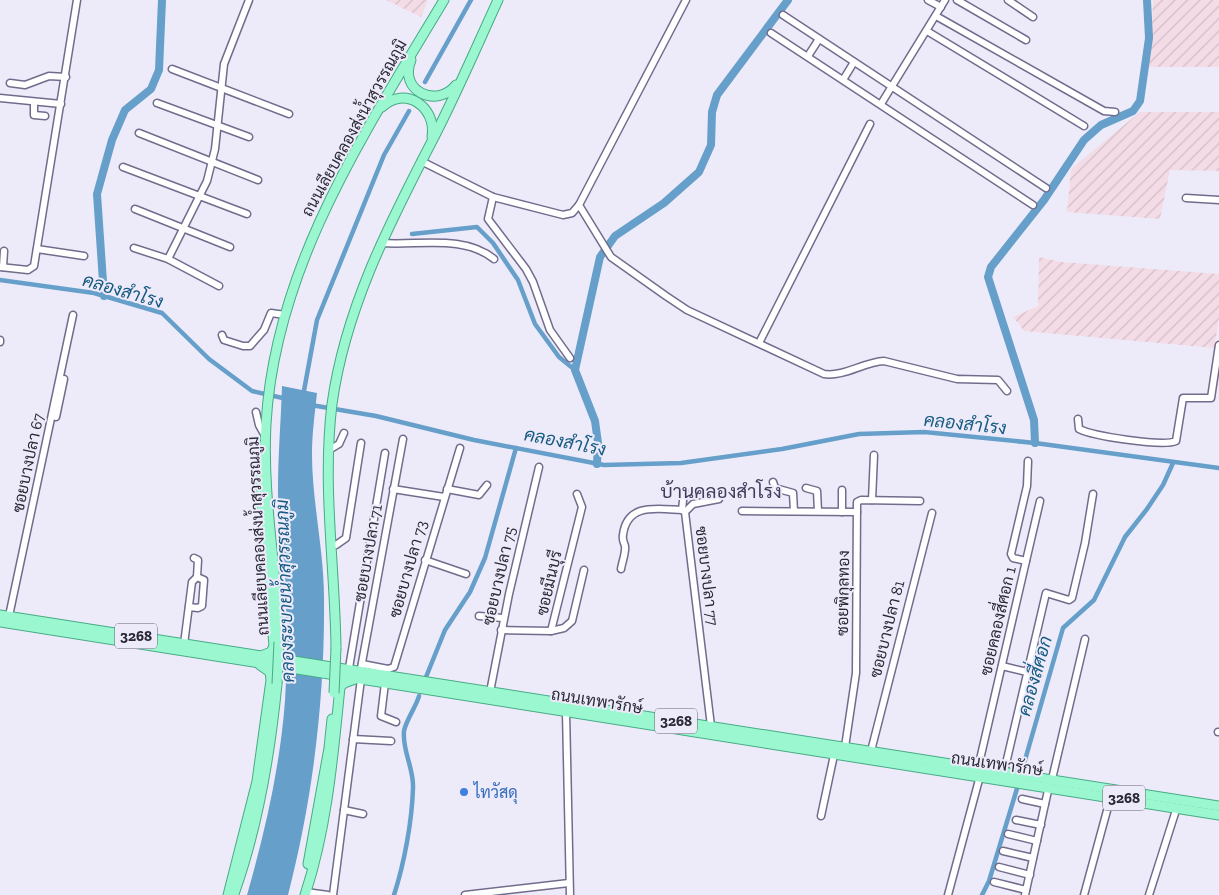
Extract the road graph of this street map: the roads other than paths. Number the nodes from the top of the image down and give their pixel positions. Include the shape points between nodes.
1 (77, 0) edge
2 (249, 0) edge
3 (444, 0) edge
4 (498, 0) edge
5 (686, 0) edge
6 (928, 0) edge
7 (945, 0) edge
8 (957, 0) edge
9 (1008, 0) edge
10 (941, 8) junction
11 (783, 15) dead end
12 (936, 16) junction
13 (1033, 17) dead end
14 (927, 30) junction
15 (770, 33) dead end
16 (424, 34) junction
17 (819, 39) junction
18 (1026, 40) dead end
19 (808, 56) junction
20 (854, 62) junction
21 (172, 69) dead end
22 (463, 76) junction
23 (66, 77) junction
24 (843, 80) junction
25 (10, 84) dead end
26 (891, 87) junction
27 (221, 89) junction
28 (0, 98) edge
29 (34, 102) junction
30 (157, 103) dead end
31 (61, 104) junction
32 (881, 104) junction
33 (1115, 112) dead end
34 (289, 114) dead end
35 (375, 115) junction
36 (45, 116) dead end
37 (870, 124) dead end
38 (217, 125) junction
39 (1084, 126) dead end
40 (139, 133) dead end
41 (249, 138) dead end
42 (430, 144) junction
43 (421, 161) junction
44 (212, 162) junction
45 (124, 167) dead end
46 (258, 180) dead end
47 (1046, 188) dead end
48 (202, 196) junction
49 (493, 197) junction
50 (1186, 198) dead end
51 (1219, 200) edge
52 (579, 205) junction
53 (1033, 205) dead end
54 (135, 209) dead end
55 (247, 214) dead end
56 (184, 228) junction
57 (381, 243) junction
58 (230, 247) dead end
59 (134, 248) dead end
60 (37, 249) junction
61 (4, 251) dead end
62 (84, 256) dead end
63 (494, 259) dead end
64 (168, 260) junction
65 (1, 267) edge
66 (218, 286) dead end
67 (285, 315) junction
68 (73, 316) dead end
69 (222, 335) dead end
70 (759, 343) junction
71 (1219, 345) edge
72 (570, 358) dead end
73 (64, 379) dead end
74 (1007, 391) dead end
75 (256, 412) dead end
76 (1078, 419) dead end
77 (266, 428) junction
78 (344, 432) dead end
79 (403, 438) dead end
80 (361, 443) dead end
81 (46, 445) junction
82 (328, 445) junction
83 (460, 448) dead end
84 (385, 453) dead end
85 (874, 455) dead end
86 (1028, 461) dead end
87 (539, 467) dead end
88 (773, 482) dead end
89 (487, 485) dead end
90 (806, 488) dead end
91 (393, 489) junction
92 (447, 489) junction
93 (842, 490) dead end
94 (684, 491) dead end
95 (720, 491) dead end
96 (577, 494) dead end
97 (1093, 494) dead end
98 (444, 496) junction
99 (872, 500) junction
100 (920, 501) dead end
101 (1040, 501) dead end
102 (684, 511) junction
103 (742, 511) dead end
104 (794, 511) junction
105 (818, 512) junction
106 (842, 512) junction
107 (857, 512) junction
108 (932, 513) dead end
109 (336, 545) junction
110 (194, 558) dead end
111 (425, 560) junction
112 (1026, 561) junction
113 (620, 569) dead end
114 (584, 570) dead end
115 (466, 574) dead end
116 (197, 577) junction
117 (189, 607) junction
118 (5, 616) edge
119 (479, 616) dead end
120 (503, 618) junction
121 (0, 622) edge
122 (501, 630) junction
123 (551, 631) junction
124 (1085, 639) dead end
125 (184, 644) junction
126 (258, 660) junction
127 (1002, 666) junction
128 (353, 672) junction
129 (1027, 672) junction
130 (385, 683) junction
131 (490, 692) junction
132 (566, 712) junction
133 (396, 722) dead end
134 (711, 726) junction
135 (747, 736) junction
136 (353, 739) junction
137 (390, 741) dead end
138 (845, 747) junction
139 (871, 751) junction
140 (834, 755) junction
141 (979, 772) junction
142 (1009, 775) junction
143 (1051, 783) junction
144 (1111, 796) junction
145 (1022, 799) dead end
146 (1046, 804) junction
147 (1176, 806) junction
148 (1219, 806) edge
149 (344, 810) junction
150 (363, 814) dead end
151 (1219, 815) edge
152 (821, 816) dead end
153 (1016, 820) dead end
154 (1041, 826) junction
155 (1008, 834) dead end
156 (1037, 841) junction
157 (1003, 851) dead end
158 (1033, 858) junction
159 (998, 867) dead end
160 (1030, 874) junction
161 (994, 882) dead end
162 (569, 883) junction
163 (1026, 893) edge
164 (304, 894) edge
165 (228, 895) edge
166 (233, 895) edge
167 (328, 895) edge
168 (333, 895) edge
169 (464, 895) edge
170 (570, 895) edge
171 (948, 895) edge
172 (1084, 895) edge
173 (1149, 895) edge

1 - 23 street
2 - 27 street via 226,55
3 - 16 main road, ถนนเลียบคลองส่งน้ำสุวรรณภูมิ
4 - 22 main road
5 - 52 street
6 - 10 street
7 - 10 street
8 - 18 street
9 - 13 street
10 - 12 street
11 - 17 street
12 - 14 street
12 - 33 street via 1104,111
14 - 26 street
14 - 39 street
15 - 19 street
16 - 22 main road via 408,66 408,78 415,90 427,96 440,96 452,90
16 - 35 main road, ถนนเลียบคลองส่งน้ำสุวรรณภูมิ
17 - 19 street
17 - 20 street
19 - 24 street
20 - 24 street
20 - 26 street
21 - 27 street
22 - 42 main road
23 - 25 street via 49,76 25,85
23 - 31 street
24 - 32 street
26 - 32 street
26 - 47 street
27 - 34 street
27 - 38 street
28 - 29 street
29 - 31 street
29 - 36 street via 34,115
30 - 38 street
31 - 60 street
32 - 53 street
35 - 42 main road via 393,100 409,98 417,102 427,110 432,121
35 - 67 main road, ถนนเลียบคลองส่งน้ำสุวรรณภูมิ via 323,212
37 - 70 street
38 - 41 street
38 - 44 street
40 - 44 street
42 - 43 main road
43 - 49 street
43 - 57 main road
44 - 46 street
44 - 48 street
45 - 48 street
48 - 55 street
48 - 56 street
49 - 52 street via 563,215 572,213
49 - 72 street via 488,219 534,282 550,330
50 - 51 street
52 - 70 street via 611,257 687,310
54 - 56 street
56 - 58 street
56 - 64 street
57 - 63 street via 444,243 483,251
57 - 82 main road via 360,292 338,375
59 - 64 street
60 - 62 street
60 - 65 street via 32,269
61 - 65 street
64 - 66 street
67 - 69 street via 271,313 264,330 250,346 224,340
67 - 77 main road, ถนนเลียบคลองส่งน้ำสุวรรณภูมิ via 274,360
68 - 81 street, ซอยบางปลา 67
70 - 74 street via 824,374 884,361 957,379 998,380
71 - 76 street via 1211,398 1183,398 1176,441 1131,440 1088,432 1078,429
73 - 81 street via 51,438
75 - 77 street via 259,425
77 - 126 main road via 261,452 261,495 274,646
77 - 166 main road, ถนนเลียบคลองส่งน้ำสุวรรณภูมิ, bridge via 268,496 277,593 277,684 272,738 250,838
78 - 82 street via 339,444
79 - 91 street, ซอยบางปลา 71
80 - 109 street via 346,538
81 - 118 street, ซอยบางปลา 67
82 - 109 main road
82 - 164 main road, bridge via 327,492 335,611 334,694 329,748
83 - 92 street, ซอยบางปลา 73
84 - 128 street
85 - 99 street
86 - 112 street, ซอยคลองสี่ศอก 1 via 1027,486 1011,554
87 - 120 street, ซอยบางปลา 75
88 - 104 street via 775,488 793,493
89 - 92 street via 479,496
90 - 105 street via 817,492
91 - 98 street
91 - 128 street, ซอยบางปลา 71
92 - 98 street, ซอยบางปลา 73
93 - 106 street
94 - 102 street
95 - 102 street via 717,500 693,504
96 - 123 street, ซอยมีนบุรี via 582,506
97 - 129 street via 1072,598 1069,600 1046,593
98 - 111 street, ซอยบางปลา 73
99 - 100 street
99 - 107 street via 858,500
101 - 112 street
102 - 113 street, ซอยบางปลา 77 via 651,507 632,514 624,529 622,541 625,549
102 - 134 street, ซอยบางปลา 77
103 - 104 street
104 - 105 street
105 - 106 street
106 - 107 street
107 - 138 street, ซอยพิกุลทอง via 856,674
108 - 139 street, ซอยบางปลา 81
109 - 128 main road via 340,657 341,664
110 - 116 street via 198,560
111 - 115 street
111 - 128 street, ซอยบางปลา 73 via 393,668
112 - 127 street, ซอยคลองสี่ศอก 1
114 - 123 street via 572,621 564,628
116 - 117 street via 192,582
116 - 117 street via 204,580 202,606
117 - 125 street
118 - 125 main road, ถนนเทพารักษ์ / 3268
119 - 120 street
120 - 122 street, ซอยบางปลา 75
121 - 126 main road, ถนนเทพารักษ์ / 3268
122 - 123 street, ซอยมีนบุรี
122 - 131 street, ซอยบางปลา 75
124 - 143 street
125 - 126 main road, ถนนเทพารักษ์ / 3268
126 - 128 main road, ถนนเทพารักษ์ / 3268, bridge
126 - 165 main road via 270,672 271,680 257,781
127 - 129 street
127 - 141 street, ซอยคลองสี่ศอก 1
128 - 130 main road, ถนนเทพารักษ์ / 3268
128 - 131 main road, ถนนเทพารักษ์ / 3268
128 - 136 street
128 - 164 main road via 340,687 332,769 318,846
129 - 142 street
130 - 132 main road, ถนนเทพารักษ์ / 3268
130 - 133 street via 382,716
131 - 134 main road, ถนนเทพารักษ์ / 3268
132 - 135 main road, ถนนเทพารักษ์ / 3268
132 - 162 street
134 - 135 main road, ถนนเทพารักษ์ / 3268
135 - 138 main road, ถนนเทพารักษ์ / 3268
135 - 140 main road, ถนนเทพารักษ์ / 3268
136 - 137 street
136 - 149 street
138 - 139 main road, ถนนเทพารักษ์ / 3268
139 - 141 main road, ถนนเทพารักษ์ / 3268
140 - 141 main road, ถนนเทพารักษ์ / 3268
140 - 152 street
141 - 142 main road, ถนนเทพารักษ์ / 3268
141 - 171 street, ซอยคลองสี่ศอก 1
142 - 143 main road, ถนนเทพารักษ์ / 3268
143 - 144 main road, ถนนเทพารักษ์ / 3268
143 - 146 street
143 - 148 main road, ถนนเทพารักษ์ / 3268
144 - 147 main road, ถนนเทพารักษ์ / 3268
144 - 172 street
145 - 146 street
146 - 154 street
147 - 151 main road, ถนนเทพารักษ์ / 3268
147 - 173 street
149 - 150 street
149 - 168 street
153 - 154 street
154 - 156 street
155 - 156 street
156 - 158 street
157 - 158 street
158 - 160 street
159 - 160 street
160 - 163 street
161 - 163 street
162 - 169 street
162 - 170 street
164 - 167 street

